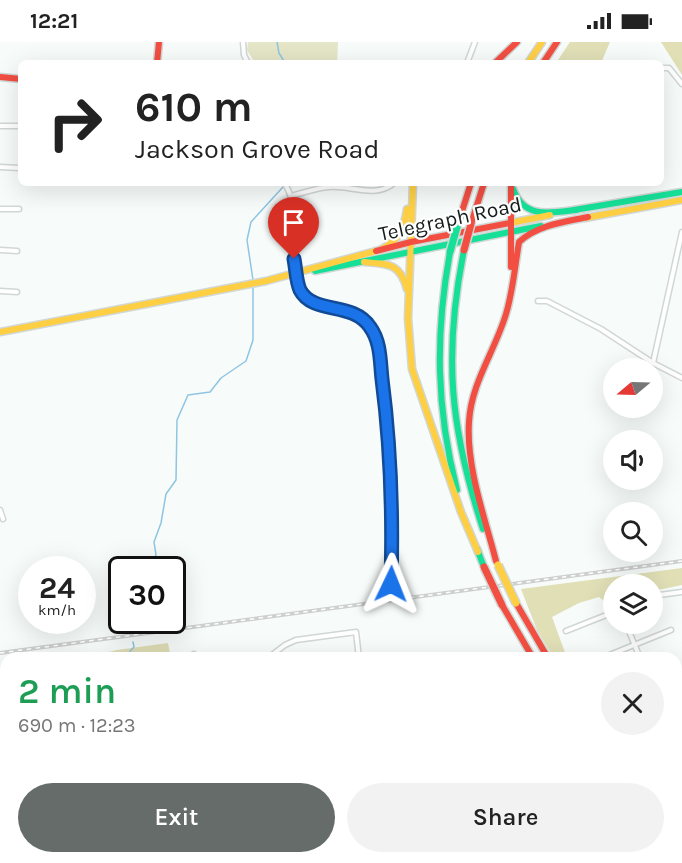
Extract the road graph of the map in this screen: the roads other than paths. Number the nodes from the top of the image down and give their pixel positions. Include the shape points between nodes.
1 (159, 42) edge
2 (243, 42) edge
3 (475, 42) edge
4 (517, 42) edge
5 (542, 42) edge
6 (558, 42) edge
7 (157, 60) edge
8 (246, 60) edge
9 (468, 60) edge
10 (498, 60) edge
11 (530, 60) edge
12 (547, 60) edge
13 (664, 68) edge
14 (0, 77) edge
15 (18, 79) edge
16 (682, 84) edge
17 (0, 126) edge
18 (18, 126) edge
19 (0, 167) edge
20 (18, 168) edge
21 (286, 186) edge
22 (390, 186) edge
23 (412, 186) edge
24 (413, 186) edge
25 (470, 186) edge
26 (483, 186) edge
27 (512, 186) edge
28 (513, 186) edge
29 (682, 192) edge
30 (291, 196) junction
31 (682, 200) edge
32 (0, 209) edge
33 (19, 209) dead end
34 (576, 210) junction
35 (588, 217) junction
36 (510, 223) junction
37 (510, 232) junction
38 (682, 234) edge
39 (411, 242) junction
40 (0, 250) edge
41 (380, 250) junction
42 (17, 251) dead end
43 (410, 252) junction
44 (364, 262) junction
45 (297, 274) junction
46 (511, 287) junction
47 (0, 291) edge
48 (16, 292) dead end
49 (409, 300) junction
50 (538, 301) dead end
51 (0, 332) edge
52 (645, 358) edge
53 (654, 358) edge
54 (663, 368) edge
55 (682, 378) edge
56 (0, 510) edge
57 (3, 519) dead end
58 (478, 552) junction
59 (497, 563) junction
60 (391, 584) dead end
61 (682, 592) edge
62 (663, 595) edge
63 (603, 616) edge
64 (671, 630) dead end
65 (567, 631) dead end
66 (630, 634) edge
67 (635, 645) junction
68 (276, 652) edge
69 (358, 652) edge
70 (529, 652) edge
71 (545, 652) edge
72 (617, 652) edge
73 (638, 652) edge

1 - 7 main road
2 - 8 street
3 - 9 street
4 - 10 main road
5 - 11 main road
6 - 12 main road
13 - 16 street via 669,68
14 - 15 main road
17 - 18 street
19 - 20 street
21 - 30 street
22 - 30 street via 377,191 333,187
23 - 41 main road via 404,231
24 - 39 main road
25 - 58 main road, bridge via 450,252 437,361 450,464
26 - 59 main road, bridge via 464,250 450,336 453,411 468,482
27 - 36 main road
28 - 34 main road via 518,201 531,212
29 - 34 main road, Telegraph Road
30 - 45 street
31 - 35 main road, Telegraph Road
32 - 33 street
34 - 36 main road, Telegraph Road
35 - 37 main road, Telegraph Road
35 - 46 main road via 536,230 522,239
36 - 37 main road
36 - 39 main road, Telegraph Road
37 - 43 main road, Telegraph Road
37 - 46 main road
38 - 53 street
39 - 41 main road, Telegraph Road
39 - 43 main road
40 - 42 street
41 - 45 main road, Telegraph Road
43 - 44 main road, Telegraph Road
43 - 49 main road
44 - 45 main road, Telegraph Road
44 - 49 main road via 399,269
45 - 51 main road, Telegraph Road
45 - 60 street via 306,298 355,313 368,324 378,342 391,456
46 - 59 main road via 502,325 474,393 469,420 470,452
47 - 48 street
49 - 58 main road via 409,345 417,389
50 - 52 street via 547,301 601,329
54 - 55 street
56 - 57 street
58 - 70 main road, bridge
59 - 71 main road, bridge
61 - 62 street
63 - 65 street
64 - 67 street
66 - 67 street
67 - 72 street
67 - 73 street
68 - 69 street via 296,640 356,632

